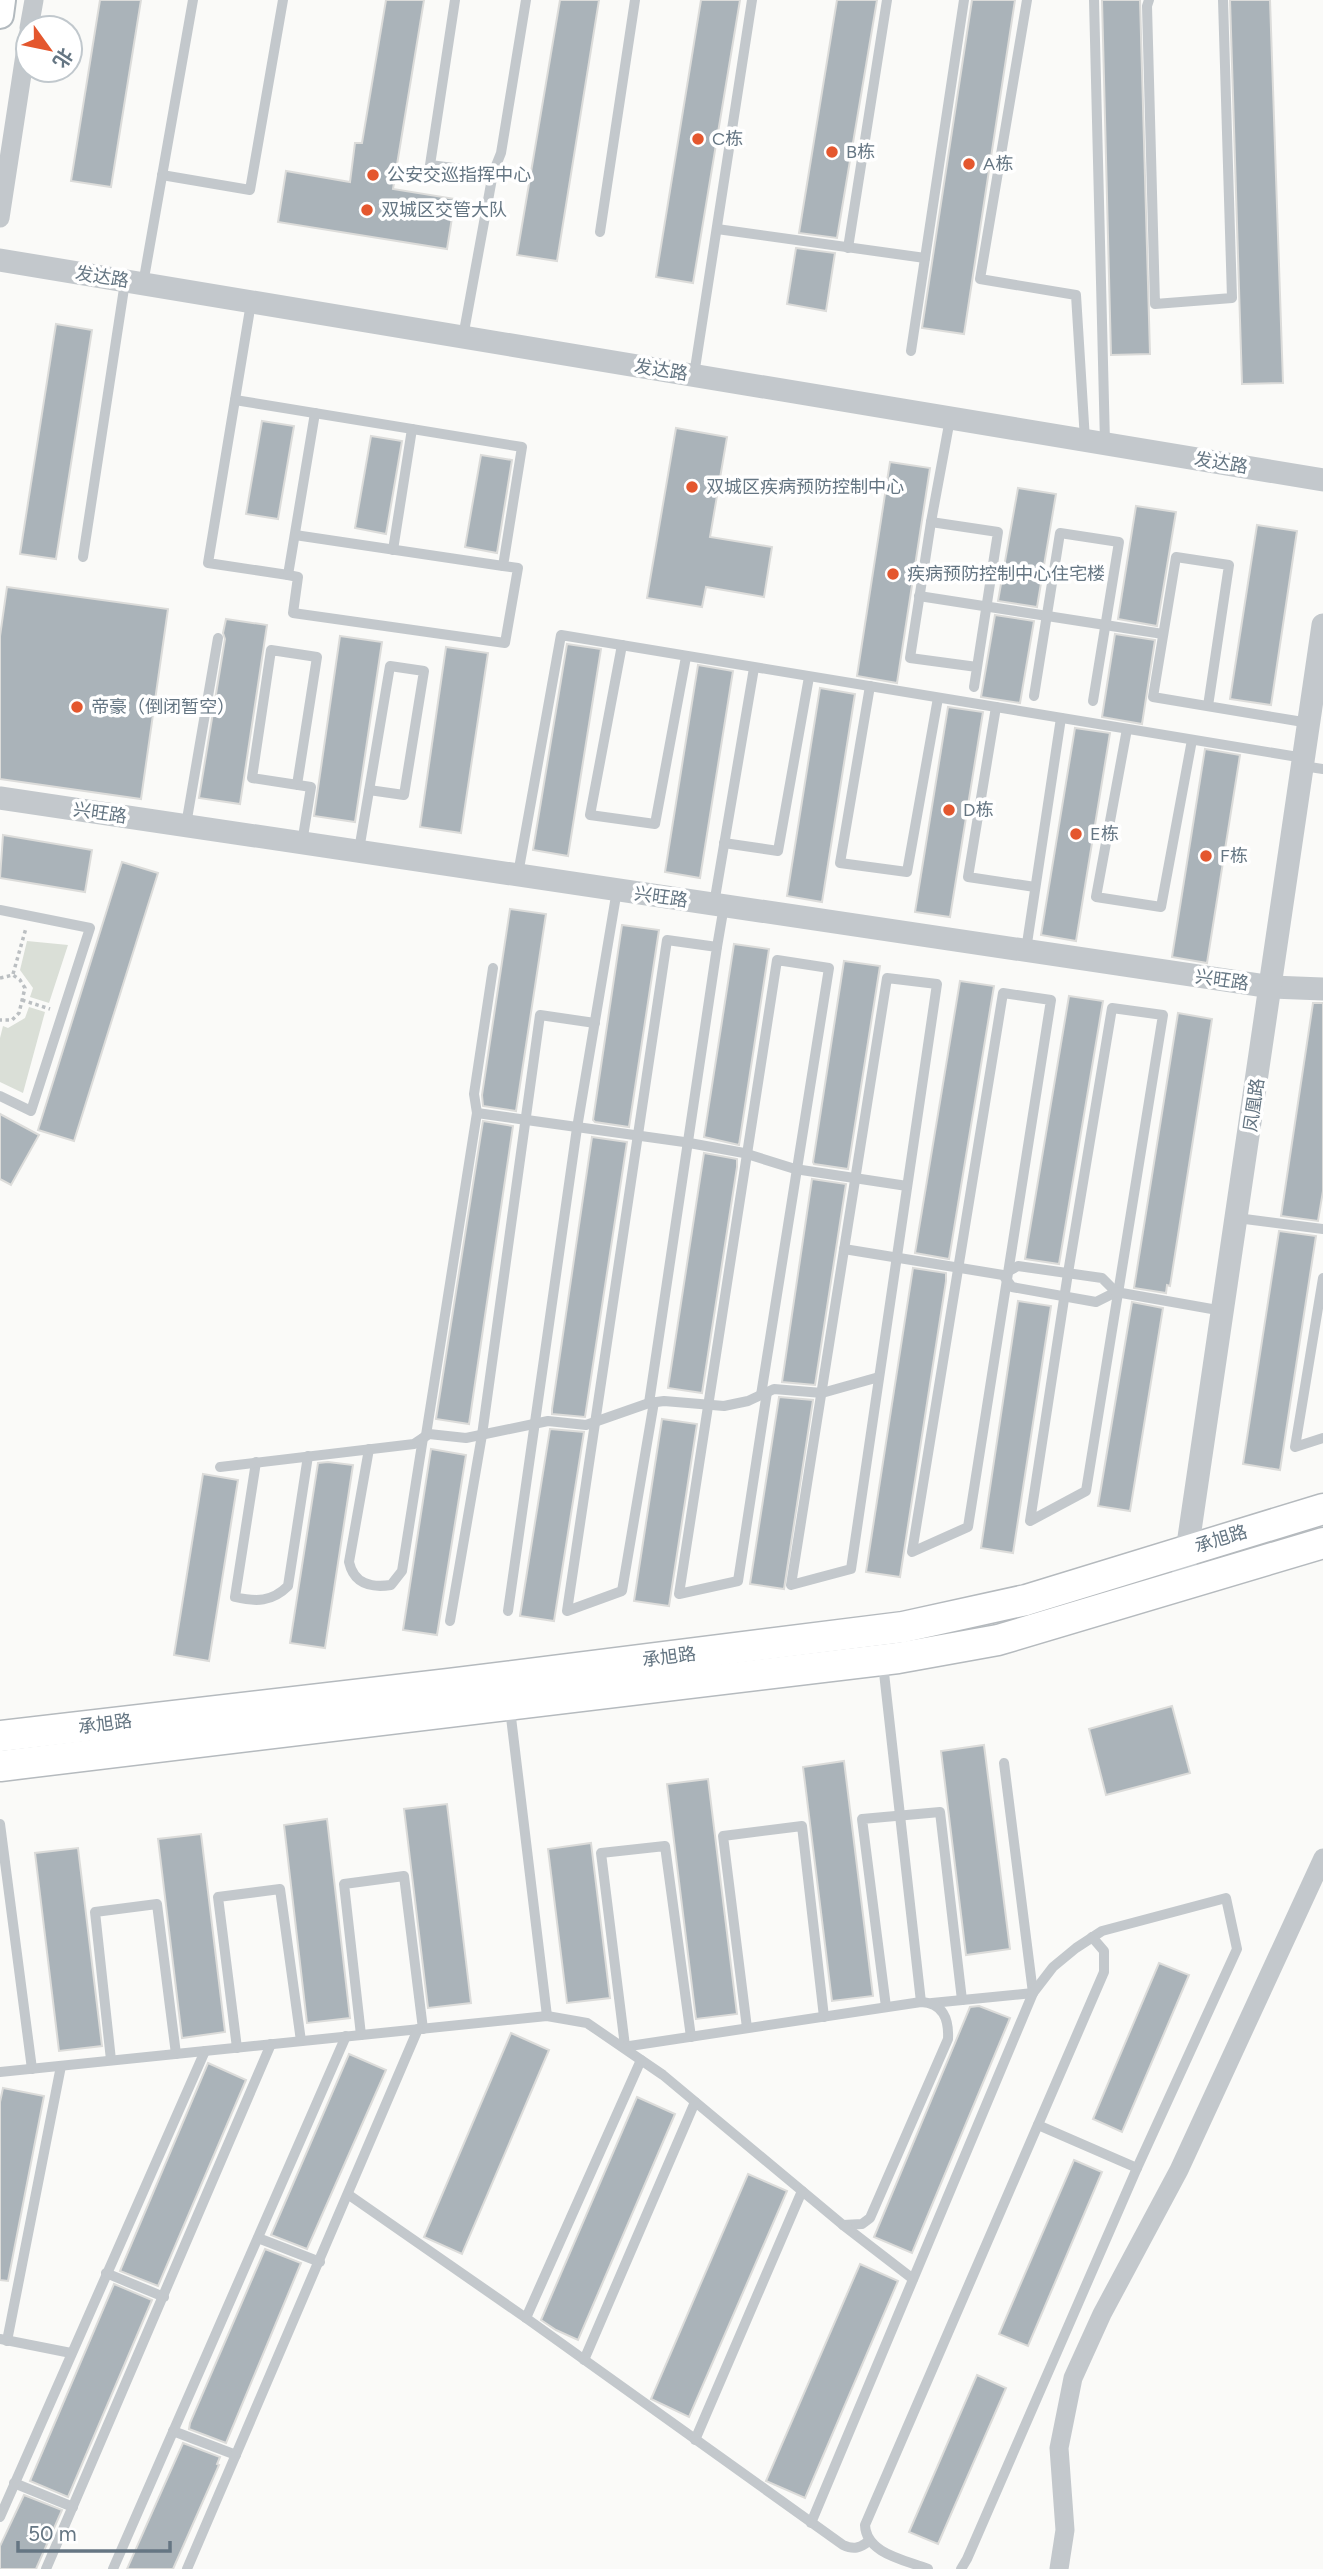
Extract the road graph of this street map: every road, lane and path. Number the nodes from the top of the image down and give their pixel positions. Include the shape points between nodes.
1 (2, 0) edge
2 (192, 0) edge
3 (283, 0) edge
4 (455, 0) edge
5 (526, 0) edge
6 (635, 0) edge
7 (752, 0) edge
8 (887, 0) edge
9 (964, 0) edge
10 (1027, 0) edge
11 (1094, 0) edge
12 (1149, 0) edge
13 (1223, 0) edge
14 (0, 15) edge
15 (21, 84) edge
16 (493, 173) junction
17 (162, 175) junction
18 (0, 218) edge
19 (717, 229) junction
20 (600, 232) dead end
21 (848, 248) junction
22 (925, 258) junction
23 (0, 260) edge
24 (134, 283) junction
25 (251, 302) junction
26 (463, 337) junction
27 (911, 351) dead end
28 (694, 376) junction
29 (235, 400) junction
30 (315, 413) junction
31 (950, 418) junction
32 (412, 429) junction
33 (1095, 442) junction
34 (1323, 480) edge
35 (931, 522) junction
36 (295, 535) junction
37 (393, 550) junction
38 (83, 557) dead end
39 (503, 566) junction
40 (288, 575) junction
41 (919, 596) junction
42 (987, 607) junction
43 (1046, 616) junction
44 (1106, 625) junction
45 (1323, 625) edge
46 (1163, 634) junction
47 (218, 638) dead end
48 (622, 645) junction
49 (686, 657) junction
50 (977, 667) junction
51 (754, 668) junction
52 (809, 677) junction
53 (870, 686) junction
54 (974, 687) dead end
55 (1034, 696) dead end
56 (938, 698) junction
57 (1093, 701) dead end
58 (1208, 706) junction
59 (996, 707) junction
60 (1062, 718) junction
61 (1309, 723) junction
62 (1126, 729) junction
63 (1192, 740) junction
64 (1310, 765) edge
65 (298, 785) junction
66 (369, 790) junction
67 (0, 798) edge
68 (186, 826) junction
69 (302, 843) junction
70 (724, 843) junction
71 (359, 851) junction
72 (518, 875) junction
73 (1035, 887) junction
74 (617, 890) junction
75 (719, 905) junction
76 (0, 910) edge
77 (30, 915) junction
78 (717, 947) junction
79 (1026, 951) junction
80 (493, 968) dead end
81 (13, 975) junction
82 (0, 978) edge
83 (1272, 987) junction
84 (1323, 989) edge
85 (22, 1000) junction
86 (63, 1013) junction
87 (0, 1020) edge
88 (595, 1023) junction
89 (0, 1096) edge
90 (477, 1113) junction
91 (524, 1120) junction
92 (577, 1128) junction
93 (638, 1136) junction
94 (688, 1143) junction
95 (748, 1154) junction
96 (796, 1169) junction
97 (855, 1179) junction
98 (907, 1186) junction
99 (1237, 1218) junction
100 (1323, 1229) edge
101 (845, 1249) junction
102 (896, 1258) junction
103 (958, 1268) junction
104 (1068, 1273) junction
105 (1007, 1276) junction
106 (1323, 1278) edge
107 (1118, 1292) junction
108 (1064, 1296) junction
109 (1223, 1311) junction
110 (879, 1377) junction
111 (764, 1393) junction
112 (822, 1393) junction
113 (652, 1403) junction
114 (710, 1406) junction
115 (595, 1422) junction
116 (536, 1423) junction
117 (482, 1435) junction
118 (425, 1436) junction
119 (1323, 1438) edge
120 (369, 1449) junction
121 (308, 1456) junction
122 (256, 1462) junction
123 (220, 1467) dead end
124 (1323, 1509) edge
125 (1323, 1543) edge
126 (1188, 1550) junction
127 (1182, 1585) junction
128 (508, 1611) dead end
129 (450, 1621) dead end
130 (883, 1660) junction
131 (509, 1705) junction
132 (0, 1736) edge
133 (1004, 1763) dead end
134 (0, 1766) edge
135 (900, 1815) junction
136 (0, 1824) edge
137 (1323, 1858) edge
138 (1092, 1937) junction
139 (1033, 1993) junction
140 (962, 2000) junction
141 (926, 2002) junction
142 (886, 2007) junction
143 (547, 2016) junction
144 (824, 2017) junction
145 (747, 2028) junction
146 (421, 2029) junction
147 (361, 2035) junction
148 (346, 2036) junction
149 (691, 2037) junction
150 (301, 2041) junction
151 (271, 2044) junction
152 (624, 2047) junction
153 (237, 2048) junction
154 (205, 2051) junction
155 (176, 2054) junction
156 (111, 2060) junction
157 (641, 2060) junction
158 (61, 2066) junction
159 (32, 2068) junction
160 (0, 2072) edge
161 (695, 2102) junction
162 (1038, 2125) junction
163 (1137, 2168) junction
164 (802, 2191) junction
165 (349, 2195) junction
166 (843, 2225) junction
167 (258, 2238) junction
168 (320, 2262) junction
169 (106, 2273) junction
170 (913, 2279) junction
171 (163, 2297) junction
172 (526, 2318) junction
173 (4, 2340) edge
174 (71, 2353) junction
175 (584, 2360) junction
176 (173, 2431) junction
177 (695, 2440) junction
178 (236, 2455) junction
179 (15, 2483) junction
180 (73, 2507) junction
181 (0, 2517) edge
182 (811, 2523) junction
183 (869, 2541) junction
184 (46, 2569) edge
185 (113, 2569) edge
186 (187, 2569) edge
187 (928, 2569) edge
188 (961, 2569) edge
189 (1059, 2569) edge

1 - 14 main road
2 - 17 lane
3 - 17 lane via 250,190
4 - 16 lane via 430,165
5 - 16 lane via 501,153
6 - 20 lane
7 - 19 lane
8 - 21 lane
9 - 22 lane
10 - 33 lane via 980,279 1076,295
11 - 33 lane
12 - 13 lane via 1155,304 1232,298
15 - 18 street
16 - 26 lane
17 - 24 lane
19 - 21 lane
19 - 28 lane
21 - 22 lane
22 - 27 lane
23 - 24 street, 发达路
24 - 25 street, 发达路
24 - 38 lane
25 - 26 street, 发达路
25 - 29 lane
26 - 28 street, 发达路
28 - 31 street, 发达路
29 - 30 lane
29 - 40 lane via 208,563
30 - 32 lane
30 - 36 lane
31 - 33 street, 发达路
31 - 35 lane
32 - 37 lane
32 - 39 lane via 522,447
33 - 34 street, 发达路
35 - 41 lane
35 - 42 lane via 998,532
36 - 37 lane
36 - 40 lane
37 - 39 lane
39 - 40 lane via 518,568 505,643 293,613 298,577
41 - 42 lane
41 - 50 lane via 910,658
42 - 43 lane
42 - 50 lane
43 - 44 lane
43 - 44 lane via 1060,533 1119,542
43 - 55 lane
44 - 46 lane
44 - 57 lane
45 - 61 street, 凤凰路
46 - 58 lane via 1153,697
46 - 58 lane via 1176,557 1229,565
47 - 68 lane
48 - 49 lane
48 - 49 lane via 590,815 655,824
48 - 72 lane via 561,635
49 - 51 lane
50 - 54 lane
51 - 52 lane
51 - 70 lane
52 - 53 lane
52 - 70 lane via 778,851
53 - 56 lane
53 - 56 lane via 840,863 908,872
56 - 59 lane
58 - 61 lane
59 - 60 lane
59 - 73 lane via 968,877
60 - 62 lane
60 - 73 lane
61 - 64 street, 凤凰路
62 - 63 lane
62 - 63 lane via 1096,897 1161,907
63 - 64 lane
64 - 83 street, 凤凰路
65 - 65 lane via 252,778 271,650 317,657
65 - 69 lane via 311,787
66 - 66 lane via 390,666 424,671 404,795
66 - 71 lane
67 - 68 street, 兴旺路
68 - 69 street, 兴旺路
69 - 71 street, 兴旺路
70 - 75 lane
71 - 72 street, 兴旺路
72 - 74 street, 兴旺路
73 - 79 lane
74 - 75 street, 兴旺路
74 - 88 lane
75 - 78 lane
75 - 79 street, 兴旺路
76 - 77 lane
77 - 81 path
77 - 86 lane via 90,928
78 - 93 lane via 667,940
78 - 94 lane
79 - 83 street, 兴旺路
80 - 90 lane via 474,1094
81 - 82 path
81 - 85 path via 25,988
83 - 84 street, 兴旺路
83 - 99 street, 凤凰路
85 - 86 path
85 - 87 path via 12,1020
86 - 89 lane via 31,1111
88 - 91 lane via 540,1015
88 - 92 lane
90 - 91 lane
90 - 118 lane
91 - 92 lane
91 - 117 lane
92 - 93 lane
92 - 116 lane
93 - 94 lane
93 - 115 lane
94 - 95 lane
94 - 113 lane
95 - 96 lane
95 - 96 lane via 777,960 829,968
95 - 114 lane
96 - 97 lane
96 - 111 lane
97 - 98 lane
97 - 98 lane via 887,978 937,984
97 - 101 lane
98 - 102 lane
99 - 100 lane
99 - 109 street, 凤凰路
101 - 102 lane
101 - 112 lane
102 - 103 lane
102 - 110 lane
103 - 105 lane
103 - 105 lane via 912,1552 968,1527
103 - 105 lane via 1003,993 1051,1000
104 - 105 lane via 1018,1266
104 - 107 lane via 1102,1279
104 - 107 lane via 1111,1008 1163,1015
104 - 108 lane
105 - 108 lane via 1012,1287
106 - 119 lane via 1295,1447
107 - 108 lane via 1096,1302
107 - 108 lane via 1086,1491 1030,1521
107 - 109 lane
109 - 126 street, 凤凰路
110 - 112 lane
110 - 112 lane via 851,1569 791,1585
111 - 112 lane via 774,1389
111 - 114 lane via 748,1401
111 - 114 lane via 738,1581 679,1594
113 - 114 lane
113 - 115 lane
113 - 115 lane via 622,1591 567,1611
115 - 116 lane
116 - 117 lane
116 - 128 lane
117 - 118 lane
117 - 129 lane
118 - 120 lane via 414,1444
118 - 120 lane via 402,1571 391,1585 377,1587 357,1580 349,1562
120 - 121 lane
121 - 122 lane
121 - 122 lane via 288,1586 278,1597 254,1602 235,1597
122 - 123 lane
124 - 126 main road, 承旭路
125 - 127 main road, 承旭路
126 - 127 street, 凤凰路
126 - 132 main road, 承旭路 via 1026,1600 903,1627
127 - 130 main road, 承旭路 via 998,1640
130 - 131 main road, 承旭路
130 - 135 lane
131 - 134 main road, 承旭路
131 - 143 lane
133 - 139 lane
135 - 140 lane via 940,1812
135 - 141 lane
135 - 142 lane via 862,1819
136 - 159 lane
137 - 189 street via 1179,2169 1073,2378 1059,2448 1065,2530
138 - 139 lane via 1053,1967
138 - 162 lane via 1104,1951 1104,1972
138 - 163 lane via 1226,1898 1237,1949
139 - 140 lane
139 - 170 lane
140 - 141 lane
141 - 142 lane
141 - 166 lane via 945,2014 948,2039 870,2218 862,2224
142 - 144 lane
143 - 146 lane
143 - 152 lane via 587,2023
144 - 145 lane
144 - 145 lane via 802,1826 723,1836
145 - 149 lane
146 - 147 lane
146 - 147 lane via 404,1876 344,1884
146 - 165 lane
147 - 148 lane
148 - 150 lane
148 - 167 lane
149 - 152 lane
149 - 152 lane via 665,1846 601,1853
150 - 151 lane
150 - 153 lane via 280,1889 218,1898
151 - 153 lane
151 - 171 lane
152 - 157 lane
153 - 154 lane
154 - 155 lane
154 - 169 lane
155 - 156 lane
155 - 156 lane via 157,1904 94,1912
156 - 158 lane
157 - 161 lane
157 - 172 lane
158 - 159 lane
158 - 173 lane
159 - 160 lane
161 - 164 lane
161 - 175 lane
162 - 163 lane
162 - 183 lane via 865,2525
163 - 188 lane
164 - 166 lane
164 - 177 lane
165 - 168 lane
165 - 172 lane
166 - 170 lane
167 - 168 lane
167 - 176 lane
168 - 178 lane
169 - 171 lane
169 - 174 lane
170 - 182 lane
171 - 180 lane
172 - 175 lane
173 - 174 lane
174 - 179 lane
175 - 177 lane
176 - 178 lane
176 - 185 lane
177 - 182 lane
178 - 186 lane
179 - 180 lane
179 - 181 lane
180 - 184 lane
182 - 183 lane via 850,2549
183 - 187 lane

